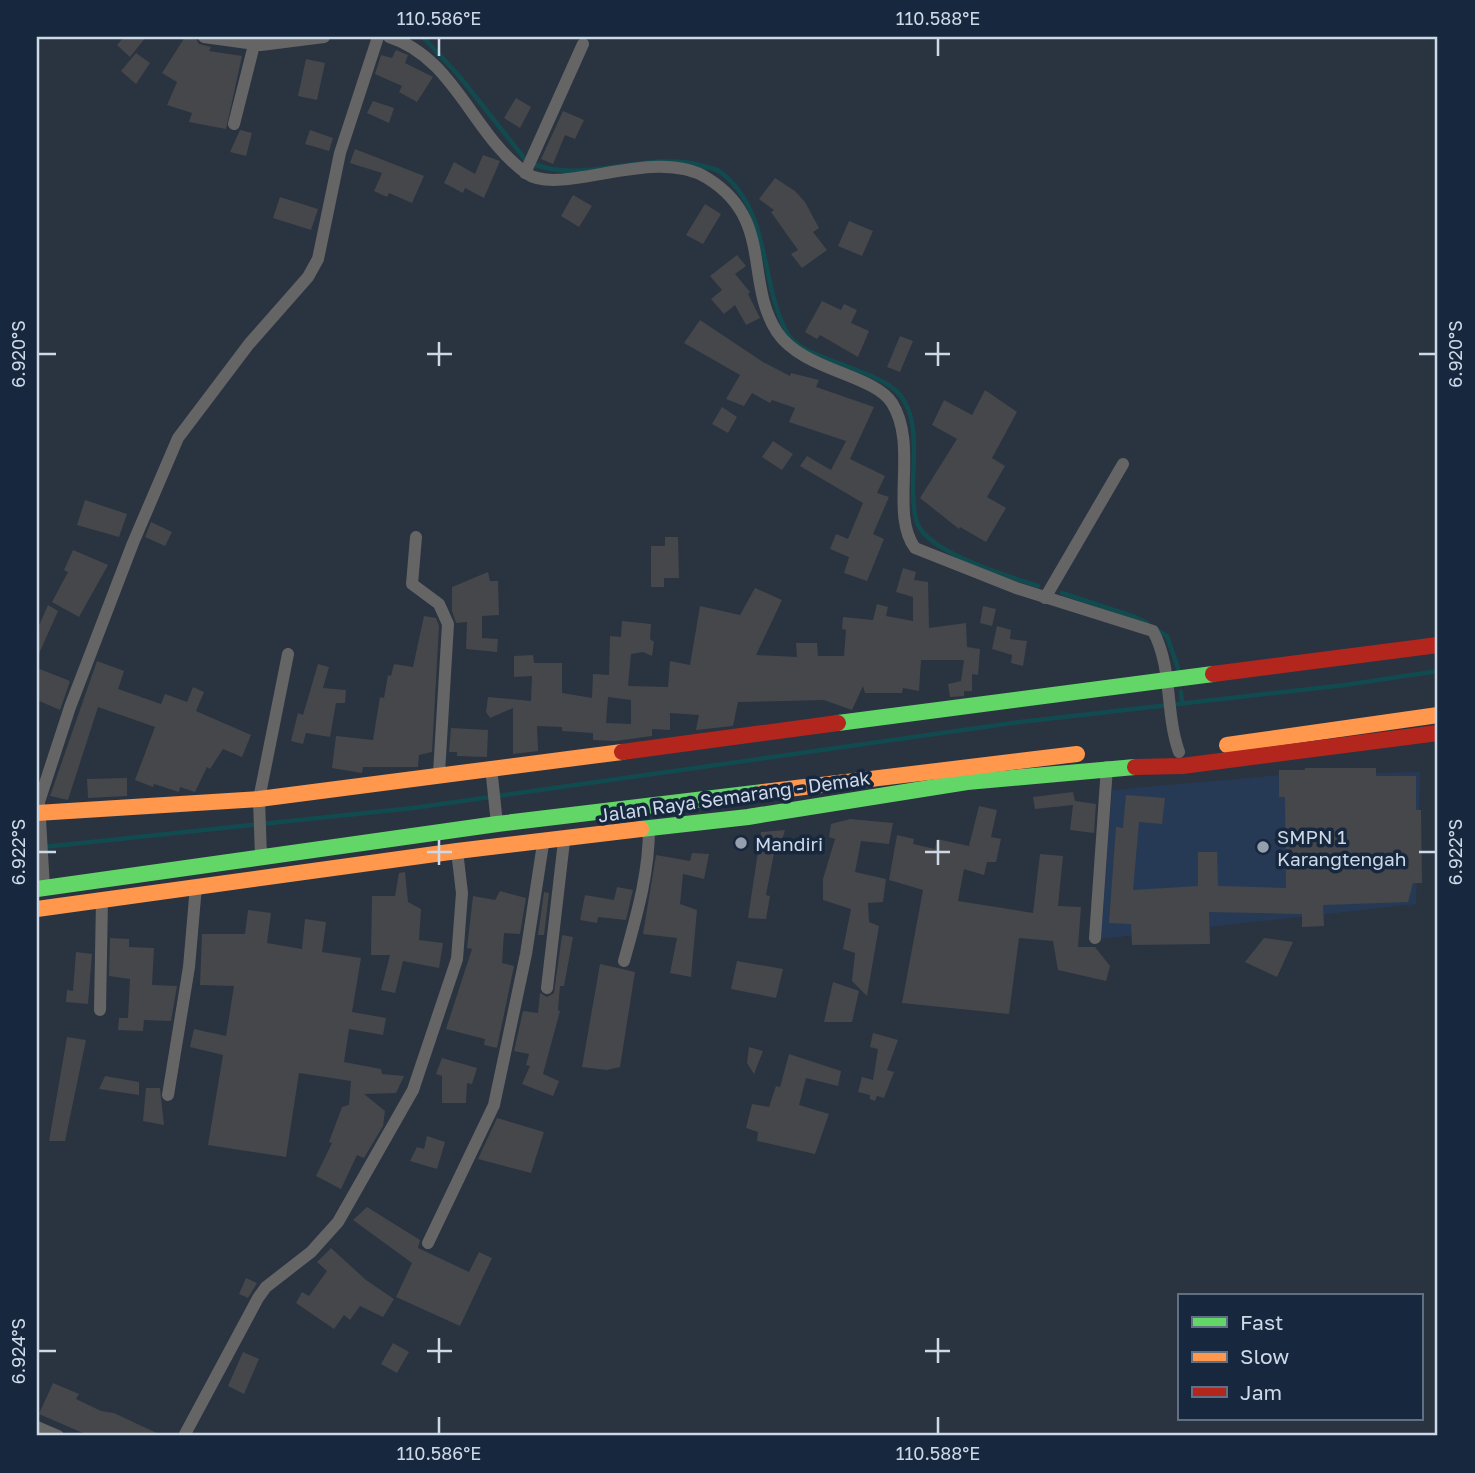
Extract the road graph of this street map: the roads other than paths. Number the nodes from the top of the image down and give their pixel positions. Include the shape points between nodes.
1 (204, 37) edge
2 (324, 37) edge
3 (378, 37) edge
4 (389, 37) edge
5 (583, 44) dead end
6 (254, 45) junction
7 (234, 124) dead end
8 (525, 173) junction
9 (1123, 464) dead end
10 (416, 537) dead end
11 (1045, 598) junction
12 (1438, 645) edge
13 (288, 654) dead end
14 (1167, 680) junction
15 (1438, 715) edge
16 (1438, 733) edge
17 (1176, 744) junction
18 (1100, 757) junction
19 (492, 771) junction
20 (439, 773) junction
21 (259, 802) junction
22 (39, 813) edge
23 (497, 820) junction
24 (649, 828) junction
25 (564, 841) junction
26 (543, 844) junction
27 (348, 846) junction
28 (457, 851) junction
29 (260, 852) junction
30 (350, 866) junction
31 (196, 886) junction
32 (40, 889) edge
33 (102, 899) junction
34 (37, 909) edge
35 (1095, 938) dead end
36 (624, 961) dead end
37 (547, 988) dead end
38 (100, 1010) dead end
39 (168, 1095) dead end
40 (428, 1243) dead end
41 (37, 1427) edge
42 (58, 1436) edge
43 (184, 1436) edge

1 - 6 street
2 - 6 street
3 - 22 street via 340,153 318,259 178,438 70,707
4 - 8 street via 419,51 438,67 480,126
5 - 8 street
6 - 7 street
8 - 11 street via 552,180 662,165 696,172 716,184 752,232 767,309 784,341 844,376 882,390 893,404 905,450 904,521 915,548
9 - 11 street
10 - 20 street via 412,584 439,604 448,624
11 - 14 street via 1153,631
12 - 14 main road
13 - 21 street
14 - 17 street
14 - 19 main road
15 - 17 main road, Jalan Raya Semarang - Demak
16 - 18 main road, Jalan Raya Semarang - Demak via 1182,766
17 - 18 main road, Jalan Raya Semarang - Demak
18 - 23 main road, Jalan Raya Semarang - Demak via 957,766
18 - 24 main road, Jalan Raya Semarang - Demak via 748,817
18 - 35 street
19 - 20 main road
19 - 23 street
20 - 21 main road
21 - 22 main road
21 - 29 street
22 - 32 street
23 - 27 main road, Jalan Raya Semarang - Demak
24 - 25 main road, Jalan Raya Semarang - Demak
24 - 36 street via 643,892
25 - 26 main road, Jalan Raya Semarang - Demak
25 - 37 street
26 - 28 main road, Jalan Raya Semarang - Demak
26 - 40 street via 526,954 494,1105
27 - 29 main road, Jalan Raya Semarang - Demak
27 - 30 main road
28 - 30 main road, Jalan Raya Semarang - Demak
28 - 43 street via 462,893 457,959 413,1090 338,1222 258,1298
29 - 32 main road, Jalan Raya Semarang - Demak
30 - 31 main road, Jalan Raya Semarang - Demak
31 - 33 main road, Jalan Raya Semarang - Demak
31 - 39 street via 189,967
33 - 34 main road, Jalan Raya Semarang - Demak
33 - 38 street
41 - 42 street

